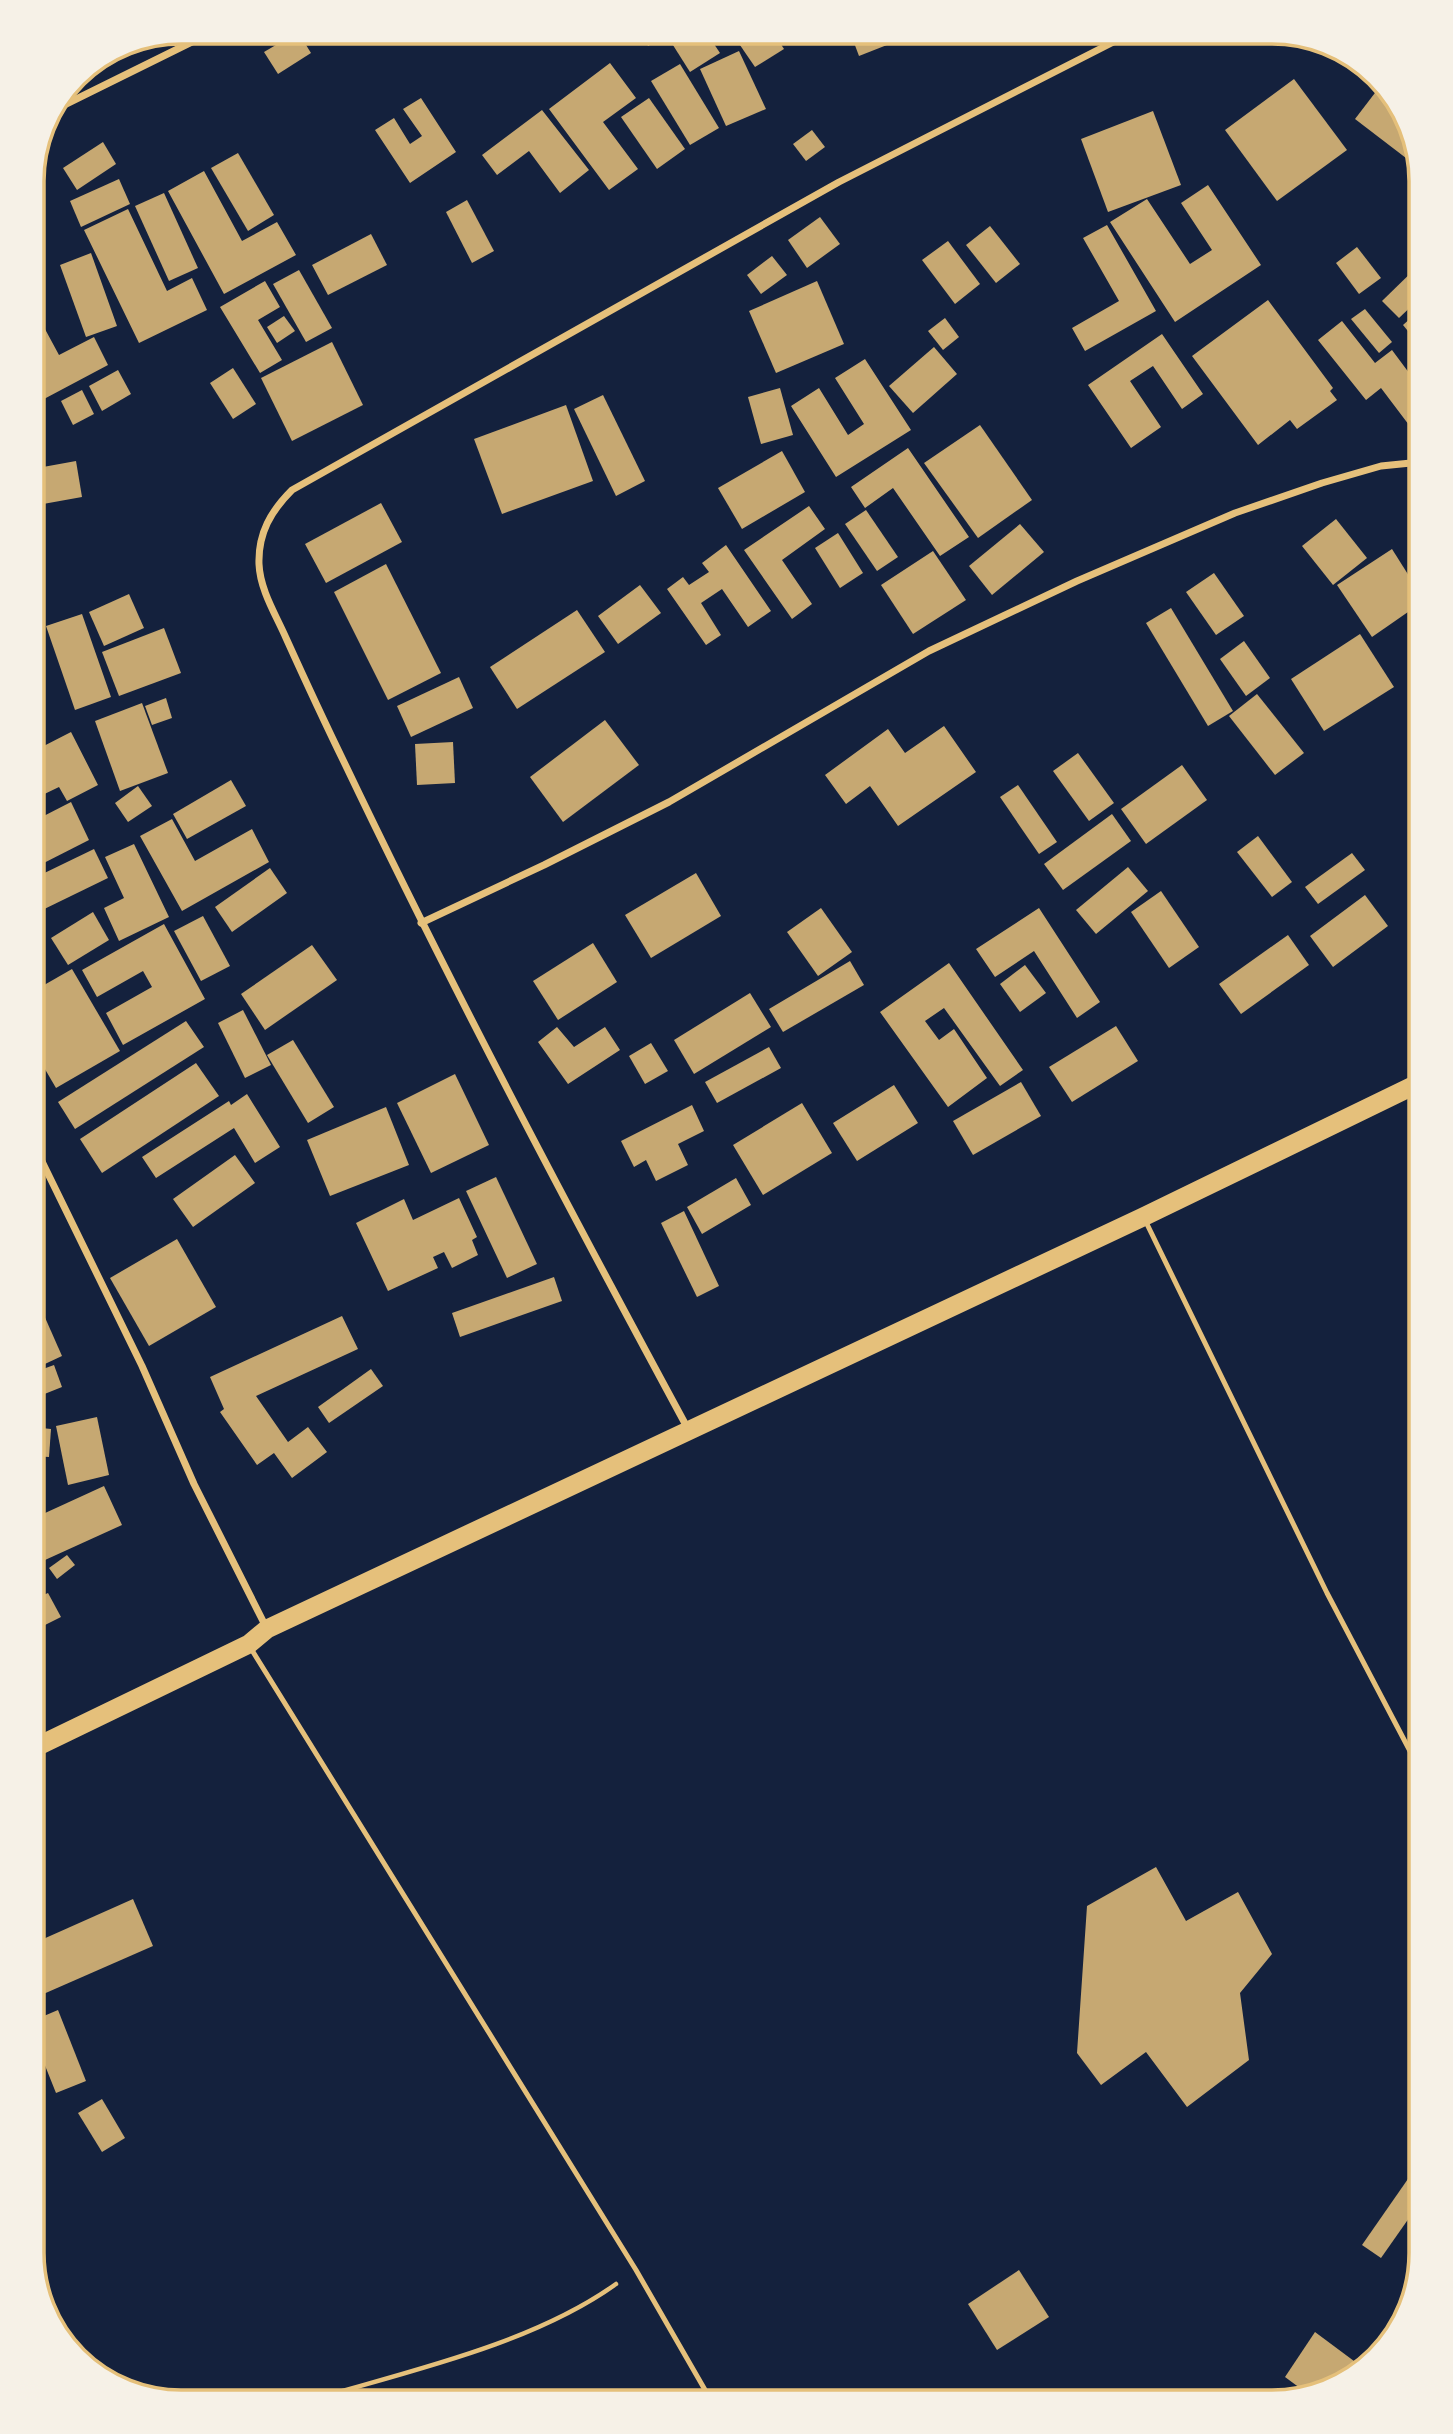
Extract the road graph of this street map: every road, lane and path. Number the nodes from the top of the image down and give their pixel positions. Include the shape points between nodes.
1 (188, 44) edge
2 (1109, 44) edge
3 (68, 103) edge
4 (1409, 463) edge
5 (421, 923) junction
6 (1409, 1088) edge
7 (44, 1174) edge
8 (1143, 1217) junction
9 (690, 1432) junction
10 (267, 1629) junction
11 (249, 1644) junction
12 (44, 1743) edge
13 (1409, 1748) edge
14 (636, 2270) junction
15 (344, 2390) edge
16 (705, 2390) edge

1 - 3 street
2 - 5 street via 839,182 292,490 276,506 262,532 259,564 264,588
4 - 5 street via 1381,466 1235,513 1077,581 929,651 668,802
5 - 9 street
6 - 8 highway
7 - 10 street
8 - 9 highway
8 - 13 lane via 1326,1593
9 - 10 highway
10 - 11 highway
11 - 12 highway
11 - 14 lane
14 - 15 path via 593,2301 496,2345
14 - 16 lane

